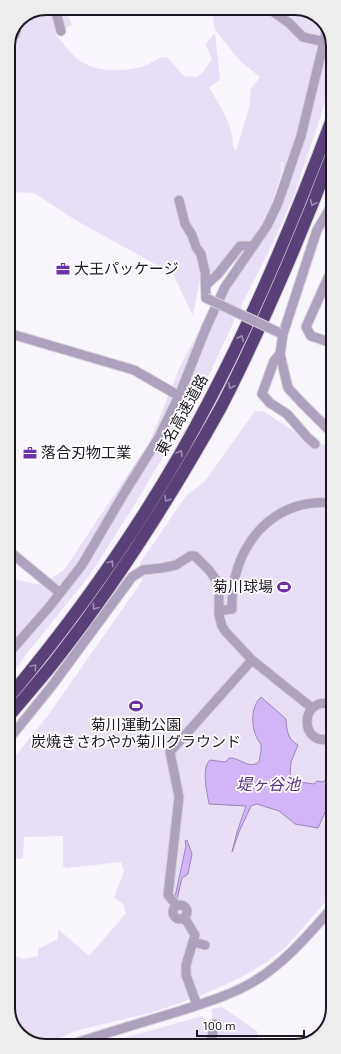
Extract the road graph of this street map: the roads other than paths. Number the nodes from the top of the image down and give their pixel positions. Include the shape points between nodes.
1 (57, 15) edge
2 (278, 15) edge
3 (61, 30) dead end
4 (325, 42) joint
5 (326, 135) edge
6 (326, 170) edge
7 (179, 200) dead end
8 (326, 215) edge
9 (253, 246) junction
10 (326, 282) edge
11 (206, 285) junction
12 (282, 333) junction
13 (15, 335) edge
14 (326, 341) edge
15 (280, 354) junction
16 (179, 396) junction
17 (326, 427) edge
18 (315, 444) dead end
19 (326, 503) edge
20 (15, 556) edge
21 (60, 593) junction
22 (219, 611) junction
23 (15, 646) edge
24 (252, 660) junction
25 (15, 690) edge
26 (326, 704) edge
27 (312, 708) junction
28 (15, 709) edge
29 (15, 731) edge
30 (326, 739) edge
31 (326, 915) edge
32 (193, 942) junction
33 (205, 946) dead end
34 (197, 1005) junction
35 (214, 1024) dead end
36 (89, 1039) edge
37 (211, 1039) edge

1 - 3 street
2 - 4 street via 303,37
4 - 9 street via 301,136 278,203 267,226
25 -> 5 highway, 東名高速道路 via 50,647 128,538 209,402 273,266
6 -> 28 highway, 東名高速道路 via 254,339 194,454 105,593
7 - 11 street via 185,224 201,254
8 - 12 street via 317,230
9 - 11 street via 240,246
9 - 16 street via 225,288
10 - 14 street via 306,327 311,336
11 - 12 street, bridge via 206,298
12 - 15 street
13 - 16 street via 134,370
15 - 17 street via 288,388
15 - 18 street via 274,361 262,394 270,404 287,414
16 - 21 street via 158,439 82,565
19 - 22 street via 296,506 268,521 242,557 233,586 232,609
20 - 21 street
21 - 23 street
22 - 24 street via 222,626
22 - 29 street via 216,580 195,556 190,556 176,565 143,570 132,577
24 - 27 street
24 - 32 street via 170,752 179,797 168,895 177,906 186,908 184,918 195,935
26 - 27 street
27 - 30 street via 307,719 308,730 312,735
31 - 34 street via 306,938 265,974 240,989
32 - 33 street
32 - 34 street via 183,965
34 - 36 street
35 - 37 street

